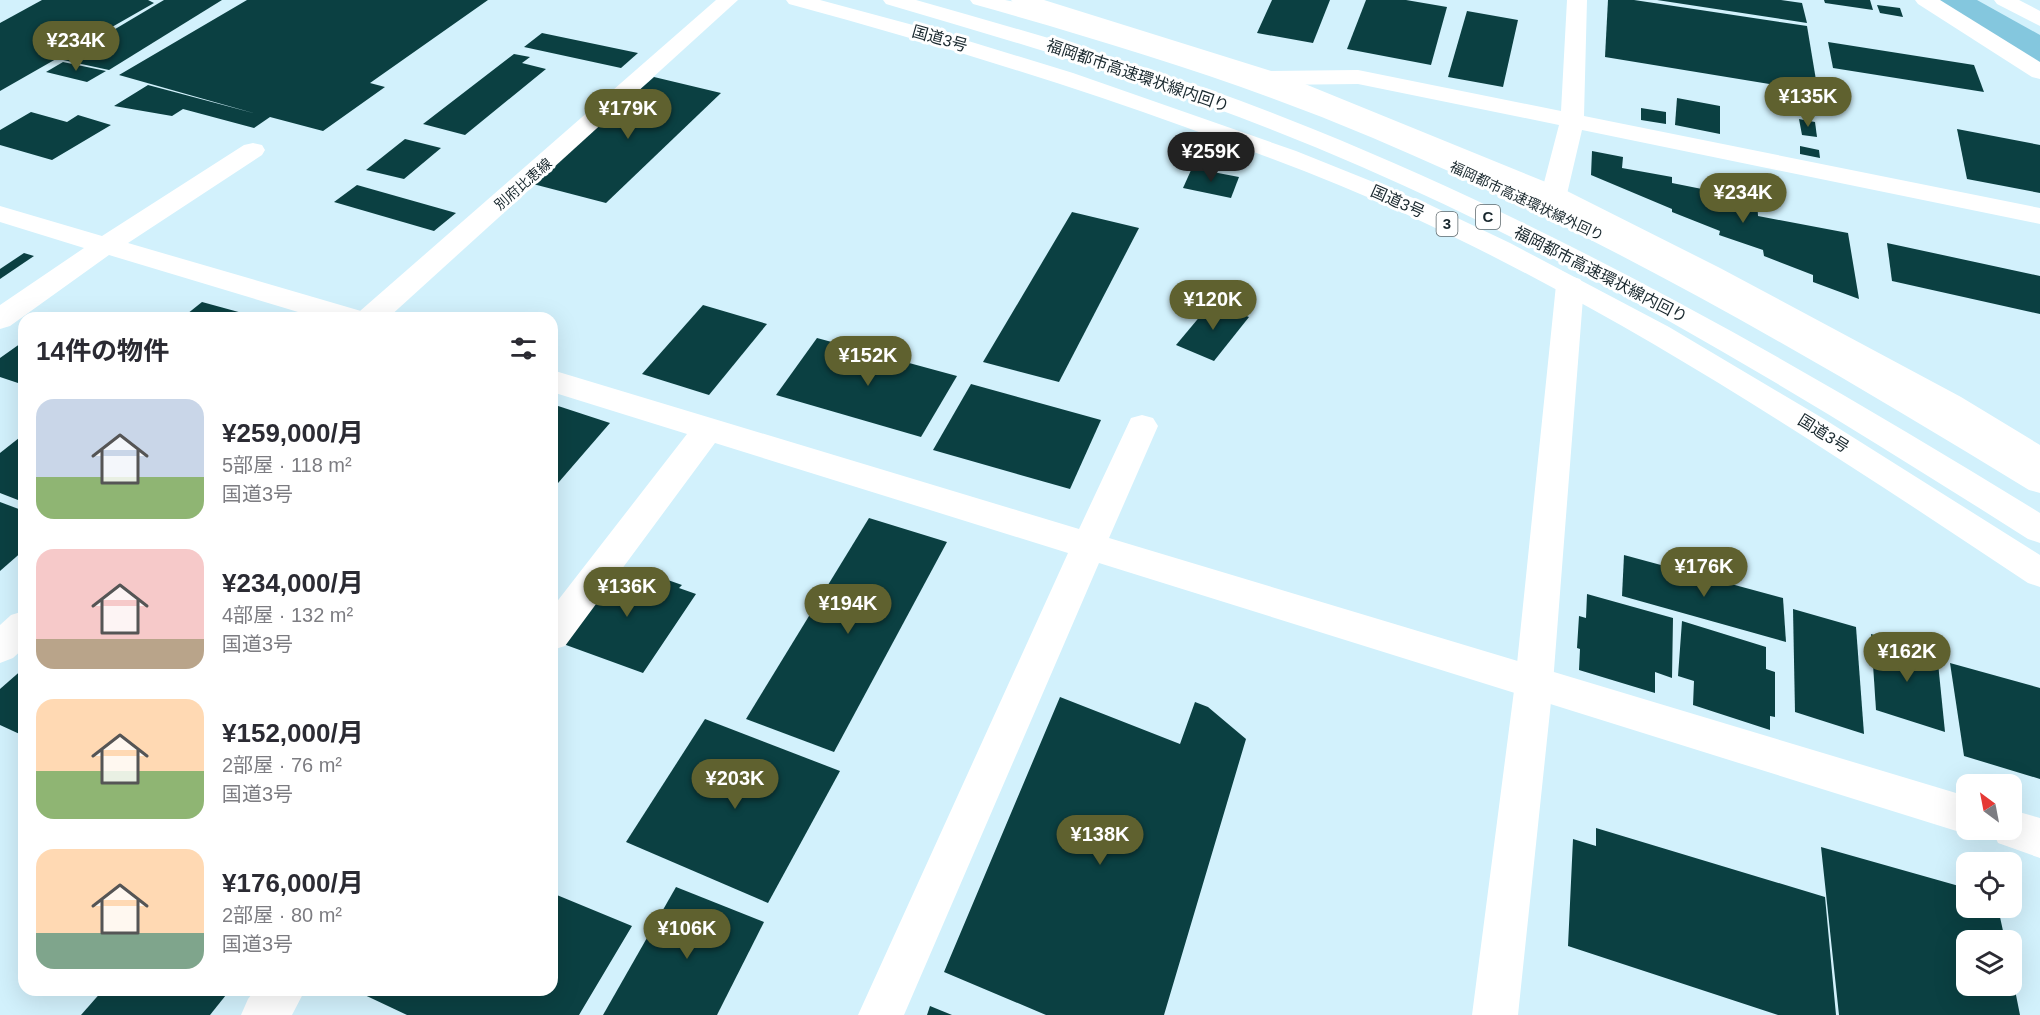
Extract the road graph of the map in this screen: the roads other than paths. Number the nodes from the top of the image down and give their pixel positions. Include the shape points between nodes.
1 (728, 0) edge
2 (796, 0) edge
3 (893, 0) edge
4 (980, 0) edge
5 (1021, 0) edge
6 (1577, 0) edge
7 (1926, 0) edge
8 (2004, 0) edge
9 (2040, 20) edge
10 (2040, 72) edge
11 (1270, 78) junction
12 (1572, 120) junction
13 (253, 150) dead end
14 (1554, 194) junction
15 (0, 214) edge
16 (2040, 216) edge
17 (106, 245) junction
18 (1570, 285) junction
19 (331, 312) edge
20 (377, 312) edge
21 (0, 319) edge
22 (558, 383) edge
23 (1142, 426) dead end
24 (708, 429) junction
25 (2040, 460) edge
26 (2040, 481) edge
27 (2040, 530) edge
28 (1090, 546) junction
29 (2040, 573) edge
30 (558, 627) edge
31 (18, 631) edge
32 (0, 647) edge
33 (1534, 683) junction
34 (1956, 812) edge
35 (2022, 832) edge
36 (2040, 838) edge
37 (278, 996) edge
38 (264, 1015) edge
39 (881, 1015) edge
40 (1495, 1015) edge

1 - 20 main road, 別府比恵線
2 - 18 main road, 国道3号 / 3 via 976,49 1344,177
3 - 27 main road, 福岡都市高速環状線内回り / C via 1134,72 1359,156 1558,250 1674,311 1895,439
4 - 26 main road, 福岡都市高速環状線外回り / C via 1160,53 1391,138 1584,226 1701,286
5 - 11 main road
6 - 12 main road
7 - 10 main road
8 - 9 main road
11 - 12 main road via 1358,77
11 - 14 main road
12 - 14 main road
12 - 16 main road
13 - 17 main road
14 - 25 main road via 1918,387
15 - 17 main road
17 - 19 main road
17 - 21 main road
18 - 29 main road, 国道3号 / 3 via 1685,348 1868,460
18 - 33 main road
22 - 24 main road
23 - 28 main road
24 - 28 main road
24 - 30 main road
28 - 33 main road
28 - 39 main road
31 - 32 main road
33 - 34 main road
33 - 40 main road
35 - 36 main road
37 - 38 main road

